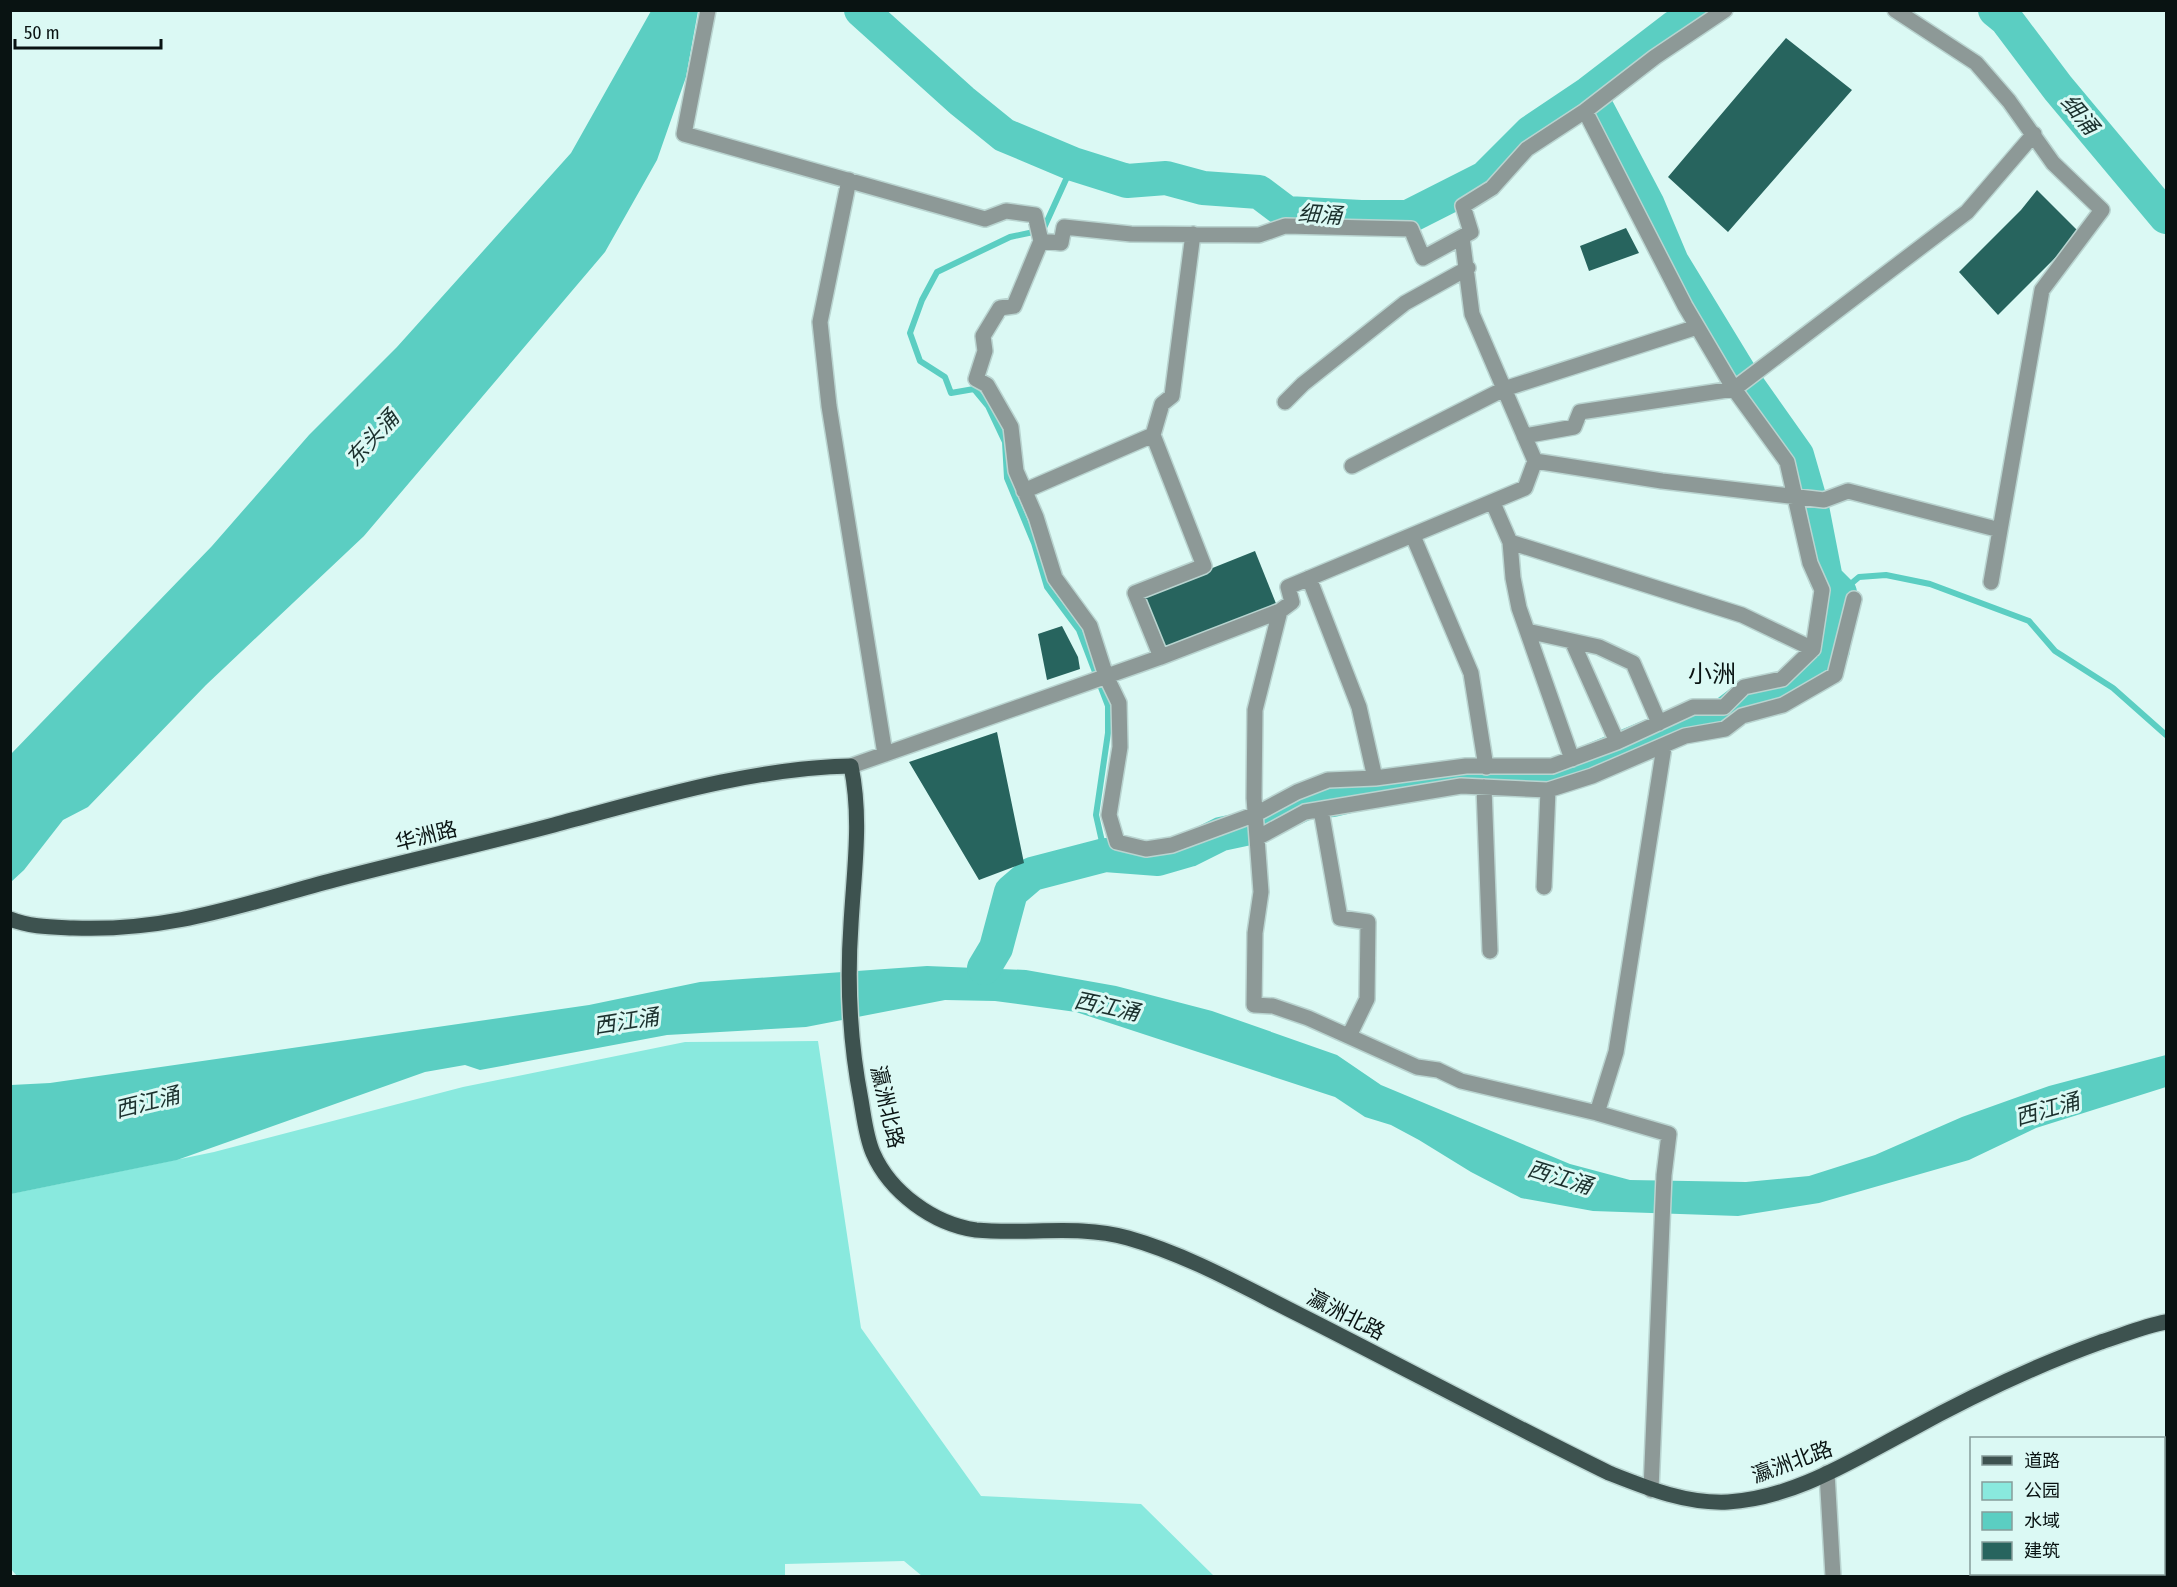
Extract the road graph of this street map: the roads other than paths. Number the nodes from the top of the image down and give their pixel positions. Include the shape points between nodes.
1 (708, 10) edge
2 (1725, 10) edge
3 (1895, 10) edge
4 (1585, 111) junction
5 (2034, 134) junction
6 (849, 180) junction
7 (1193, 234) junction
8 (1462, 237) junction
9 (1041, 241) junction
10 (1468, 268) junction
11 (1697, 327) junction
12 (1504, 388) junction
13 (1734, 389) junction
14 (1285, 402) dead end
15 (1153, 435) junction
16 (1524, 436) junction
17 (1535, 461) junction
18 (1352, 466) dead end
19 (1024, 491) junction
20 (1793, 496) junction
21 (1493, 503) junction
22 (2000, 530) junction
23 (1413, 536) junction
24 (1510, 542) junction
25 (1309, 578) junction
26 (1991, 582) dead end
27 (1854, 599) dead end
28 (1280, 611) junction
29 (1527, 631) junction
30 (1572, 641) junction
31 (1814, 649) junction
32 (1161, 657) junction
33 (1106, 676) junction
34 (1659, 723) junction
35 (1617, 742) junction
36 (1664, 747) junction
37 (885, 754) junction
38 (1572, 759) junction
39 (851, 766) junction
40 (1486, 767) junction
41 (1375, 778) junction
42 (1484, 786) junction
43 (1548, 790) junction
44 (1321, 810) junction
45 (1256, 814) junction
46 (1257, 838) junction
47 (1544, 887) dead end
48 (10, 919) edge
49 (1490, 951) dead end
50 (1349, 1036) junction
51 (1597, 1113) junction
52 (2166, 1322) edge
53 (1827, 1473) junction
54 (1651, 1490) junction
55 (1833, 1576) edge

1 - 6 street via 684,134
2 - 4 street
3 - 5 street via 1976,63
4 - 8 street via 1527,149 1492,188 1463,206 1471,232
4 - 11 street via 1654,251
5 - 13 street via 1967,212
5 - 22 street via 2053,164 2102,210 2042,290
6 - 9 street via 985,219 1006,211 1035,215
6 - 37 street via 820,322 829,406
7 - 8 street via 1259,234 1285,226 1411,229 1423,258
7 - 9 street via 1131,234 1064,227 1061,243
7 - 15 street via 1172,396 1162,404
8 - 10 street
9 - 19 street via 1014,306 1000,308 983,336 985,351 976,379 987,386 1011,427 1016,471
10 - 12 street via 1472,314
10 - 14 street via 1405,303
11 - 12 street
11 - 13 street
12 - 16 street
12 - 18 street
13 - 16 street via 1580,412 1574,427
13 - 20 street via 1786,462
15 - 19 street
15 - 32 street via 1204,566 1135,593
16 - 17 street
17 - 20 street
17 - 21 street via 1525,488
19 - 33 street via 1055,578 1090,626
20 - 22 street via 1824,500 1848,491
20 - 31 street via 1810,563 1822,590
21 - 23 street
21 - 24 street
22 - 26 street
23 - 25 street
23 - 40 street via 1471,673
24 - 29 street via 1513,578
24 - 31 street via 1742,615
25 - 28 street via 1288,587 1292,602
25 - 41 street via 1359,707
27 - 36 street via 1835,675 1783,705 1742,716 1725,729 1685,736
28 - 32 street
28 - 45 street via 1255,710
29 - 30 street
29 - 38 street
30 - 34 street via 1599,647 1633,663
30 - 35 street
31 - 34 street via 1782,679 1744,687 1724,707 1693,707
32 - 33 street
33 - 37 street
33 - 45 street via 1119,703 1120,747 1109,815 1117,842 1146,849 1172,845
34 - 35 street
35 - 38 street
36 - 43 street
36 - 51 street via 1616,1052
37 - 39 street
38 - 40 street via 1552,766
39 - 48 main road, 华洲路 via 723,782 154,926 55,927
39 - 54 main road, 瀛洲北路 via 859,822 849,959 855,1069 872,1152 902,1194 942,1219 974,1229 1077,1230 1126,1237 1150,1245 1211,1271 1556,1447
40 - 41 street
41 - 45 street via 1328,780
42 - 43 street
42 - 44 street via 1461,786
42 - 49 street
43 - 47 street
44 - 46 street via 1305,812
44 - 50 street via 1340,918 1368,922 1367,999
45 - 46 street
46 - 50 street via 1261,892 1254,1005 1282,1009
50 - 51 street via 1417,1067 1438,1070 1461,1081
51 - 54 street via 1669,1134
52 - 53 main road, 瀛洲北路 via 2077,1351 2013,1378
53 - 54 main road, 瀛洲北路 via 1786,1491 1726,1502
53 - 55 street

